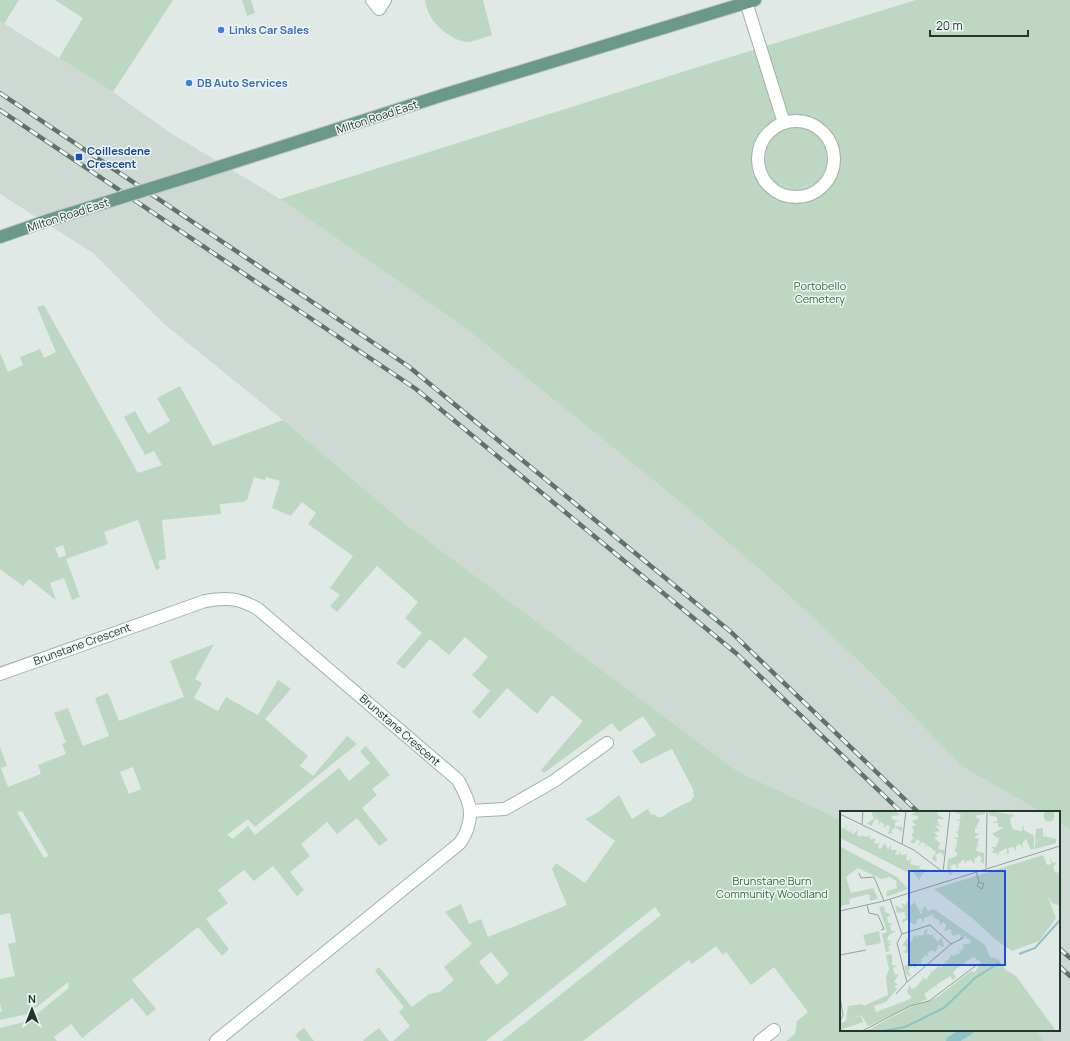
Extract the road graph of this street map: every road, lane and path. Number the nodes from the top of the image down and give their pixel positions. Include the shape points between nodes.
1 (751, 1) edge
2 (784, 123) junction
3 (0, 237) edge
4 (0, 674) edge
5 (607, 743) dead end
6 (470, 811) junction
7 (774, 1030) dead end
8 (216, 1041) edge
9 (760, 1041) edge

1 - 2 street
1 - 3 main road, Milton Road East, bridge
2 - 2 street via 772,130 762,141 758,154 759,168 764,181 774,192 802,198 815,193 826,184 833,172 835,158 832,143 824,132 812,124 798,120
4 - 6 street, Brunstane Crescent via 205,601 240,601 258,609 458,780 468,799
5 - 6 street via 554,781 505,809
6 - 8 street, Brunstane Crescent via 469,825 460,843
7 - 9 street

